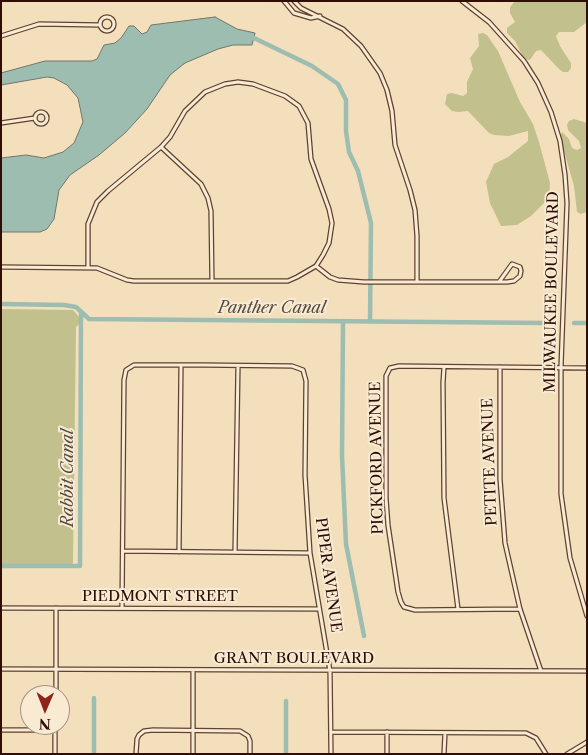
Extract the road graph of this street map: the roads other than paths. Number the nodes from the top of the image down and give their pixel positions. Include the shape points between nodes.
1 (290, 1) edge
2 (294, 1) edge
3 (462, 1) edge
4 (285, 3) edge
5 (321, 16) junction
6 (100, 25) junction
7 (1, 36) edge
8 (34, 118) junction
9 (1, 123) edge
10 (161, 147) junction
11 (1, 266) edge
12 (316, 266) junction
13 (88, 267) junction
14 (212, 280) junction
15 (417, 282) junction
16 (499, 282) junction
17 (180, 366) junction
18 (238, 366) junction
19 (444, 367) junction
20 (500, 367) junction
21 (561, 368) junction
22 (587, 368) edge
23 (123, 551) junction
24 (179, 552) junction
25 (235, 552) junction
26 (310, 553) junction
27 (1, 608) edge
28 (56, 608) junction
29 (122, 608) junction
30 (319, 609) junction
31 (458, 609) junction
32 (520, 609) junction
33 (587, 616) edge
34 (1, 669) edge
35 (56, 669) junction
36 (193, 670) junction
37 (330, 671) junction
38 (541, 671) junction
39 (587, 671) edge
40 (56, 685) edge
41 (1, 730) edge
42 (20, 730) edge
43 (193, 730) junction
44 (331, 732) junction
45 (387, 732) junction
46 (445, 732) junction
47 (55, 735) edge
48 (587, 742) edge
49 (55, 754) edge
50 (136, 754) edge
51 (193, 754) edge
52 (250, 754) edge
53 (331, 754) edge
54 (387, 754) edge
55 (444, 754) edge
56 (546, 754) edge
57 (567, 754) edge

1 - 4 street
2 - 5 street via 301,8
3 - 21 street, MILWAUKEE BOULEVARD via 489,22 524,61 551,112 560,141 566,203
4 - 5 street via 294,13 304,17
5 - 15 street via 343,29 361,46 380,72 387,90 395,145 415,210
6 - 6 street via 108,31 114,28 112,19 108,17
6 - 7 street via 39,24
8 - 8 street via 40,111 48,117 40,124
8 - 9 street
10 - 12 street via 189,107 205,92 220,86 238,82 259,85 296,103 308,123 311,159 332,223 329,243
10 - 13 street via 97,202 88,224
10 - 14 street via 201,184 208,198
11 - 13 street
12 - 14 street via 288,281
12 - 15 street via 338,280
13 - 14 street via 127,280
15 - 16 street
16 - 16 street via 514,281 520,276 520,267 512,264
17 - 18 street
17 - 23 street via 134,365 126,370
17 - 24 street
18 - 25 street
18 - 26 street, PIPER AVENUE via 292,366 302,370 306,381 305,475
19 - 20 street
19 - 31 street via 444,498
19 - 31 street, PICKFORD AVENUE via 390,368 386,380 387,516 398,592 404,606 415,610
20 - 21 street
20 - 32 street, PETITE AVENUE via 500,501 505,543
21 - 22 street
21 - 33 street, MILWAUKEE BOULEVARD via 563,512 572,565
23 - 24 street
23 - 29 street
24 - 25 street
25 - 26 street
26 - 30 street, PIPER AVENUE
27 - 28 street, PIEDMONT STREET
28 - 29 street, PIEDMONT STREET
28 - 35 street
29 - 30 street, PIEDMONT STREET
30 - 37 street, PIPER AVENUE
31 - 32 street
32 - 38 street, PETITE AVENUE
34 - 35 street, GRANT BOULEVARD
35 - 36 street, GRANT BOULEVARD
35 - 40 street
36 - 37 street, GRANT BOULEVARD
36 - 43 street
37 - 38 street, GRANT BOULEVARD
37 - 44 street, PIPER AVENUE
38 - 39 street, GRANT BOULEVARD
41 - 42 street
43 - 50 street via 148,730 139,734
43 - 51 street
43 - 52 street via 244,732 250,741
44 - 45 street
44 - 53 street, PIPER AVENUE
45 - 46 street
45 - 54 street
46 - 55 street
46 - 56 street via 526,733 536,738
47 - 49 street
48 - 57 street

